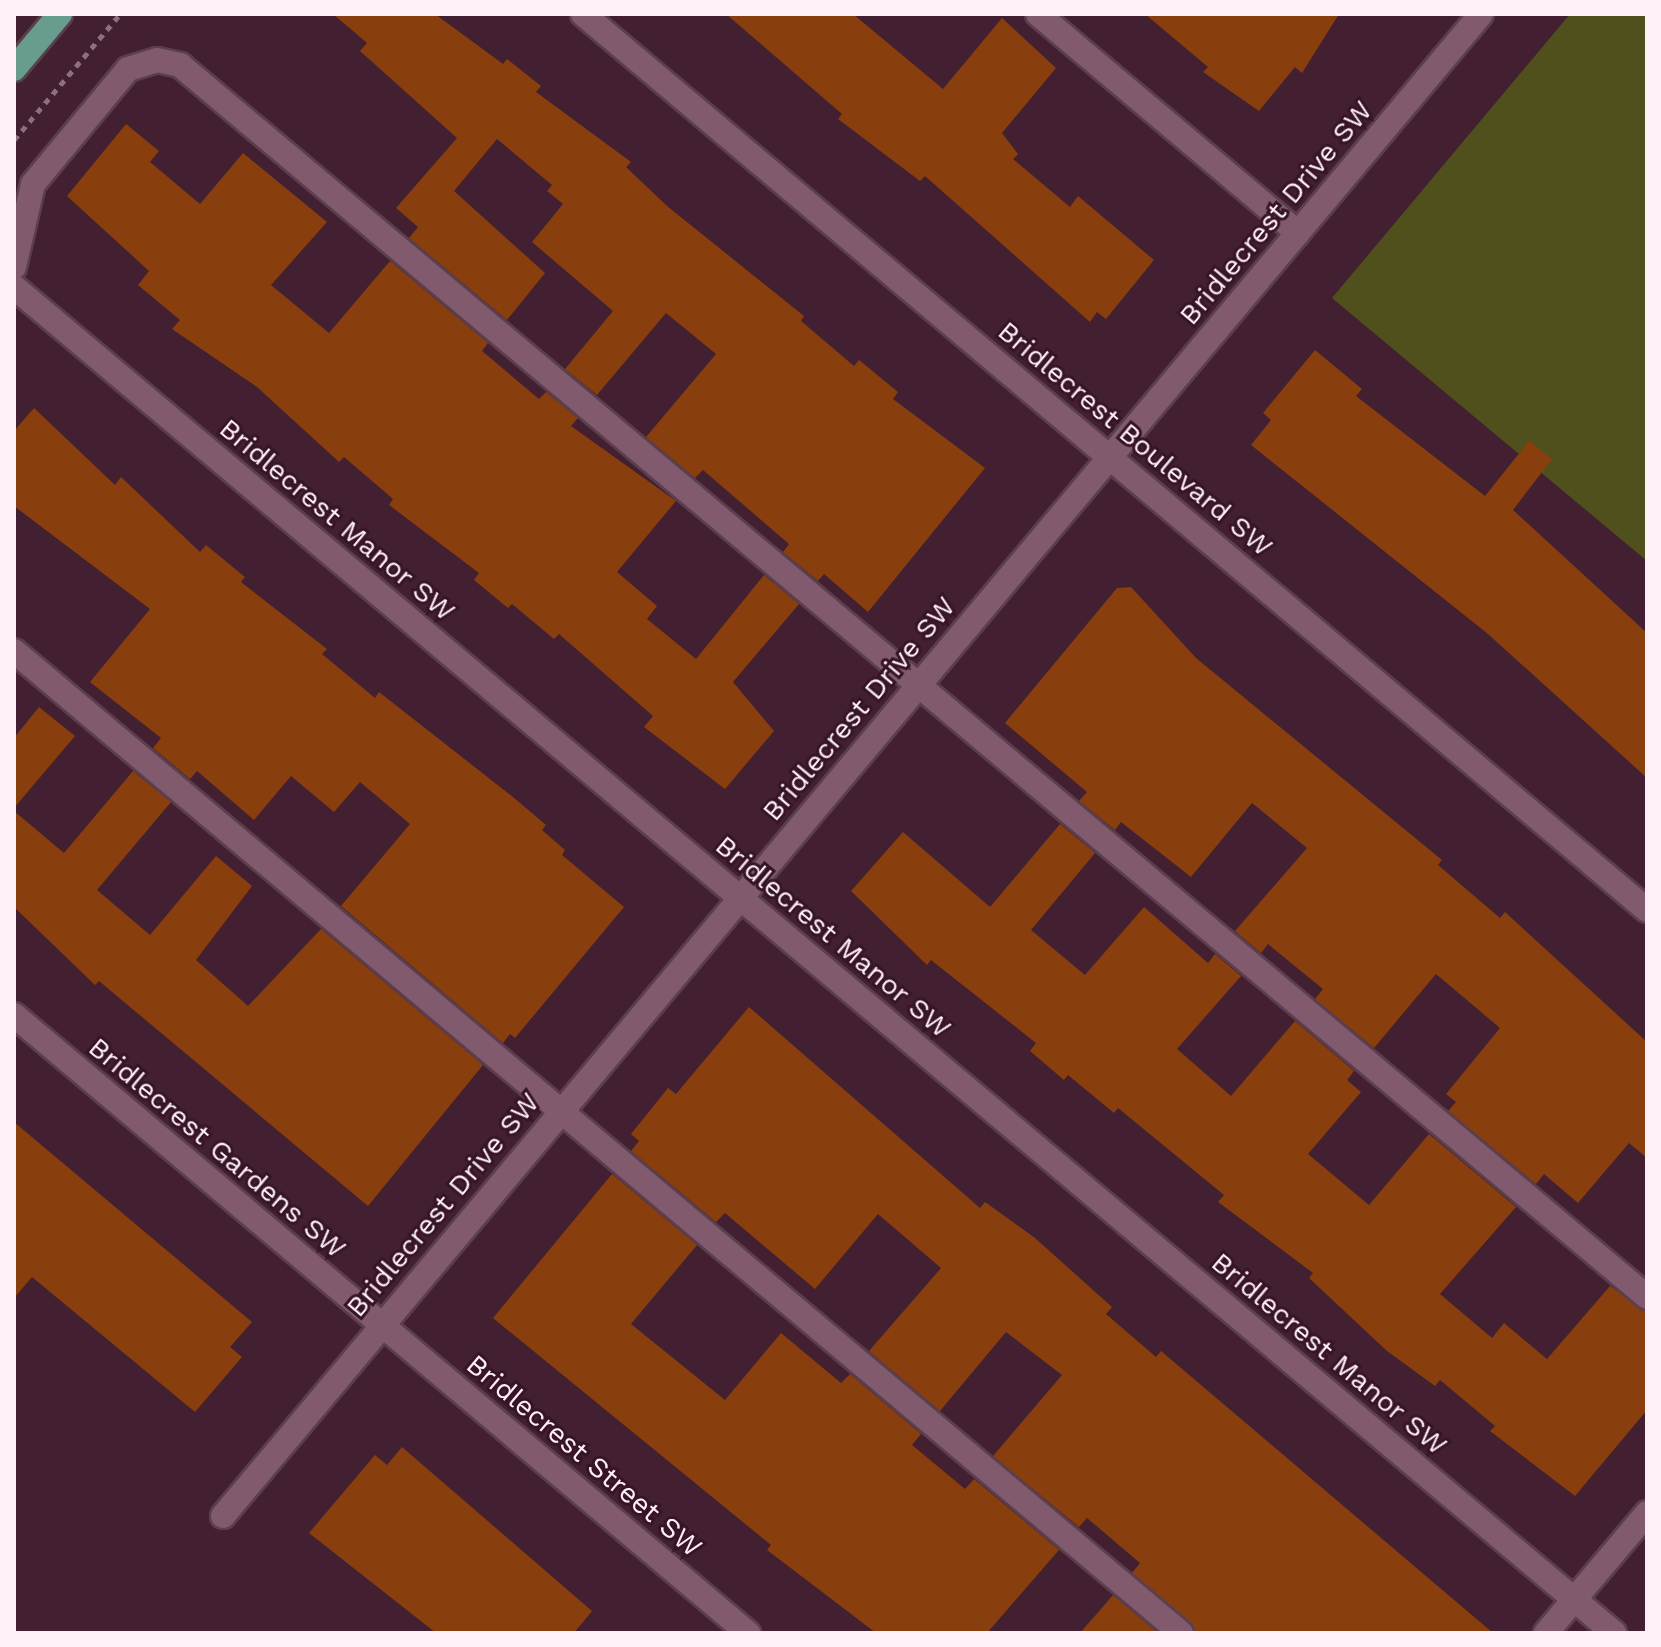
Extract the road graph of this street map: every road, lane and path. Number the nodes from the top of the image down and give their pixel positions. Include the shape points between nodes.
1 (60, 14) edge
2 (120, 14) edge
3 (583, 14) edge
4 (1038, 14) edge
5 (1481, 14) edge
6 (14, 69) edge
7 (14, 140) edge
8 (1298, 233) junction
9 (14, 267) edge
10 (14, 287) edge
11 (1110, 457) junction
12 (14, 651) edge
13 (919, 684) junction
14 (740, 898) junction
15 (1647, 910) edge
16 (14, 1015) edge
17 (561, 1112) junction
18 (1647, 1297) edge
19 (382, 1326) junction
20 (1647, 1513) edge
21 (223, 1516) dead end
22 (1574, 1600) junction
23 (748, 1633) edge
24 (1181, 1633) edge
25 (1546, 1633) edge
26 (1614, 1633) edge

1 - 6 main road
2 - 7 path
3 - 11 street, Bridlecrest Boulevard SW
4 - 8 street
5 - 8 street, Bridlecrest Drive SW
8 - 11 street, Bridlecrest Drive SW
9 - 13 street via 33,184 128,69 157,60 180,65
10 - 14 street, Bridlecrest Manor SW
11 - 13 street, Bridlecrest Drive SW
11 - 15 street, Bridlecrest Boulevard SW
12 - 17 street
13 - 14 street, Bridlecrest Drive SW
13 - 18 street
14 - 17 street, Bridlecrest Drive SW
14 - 22 street, Bridlecrest Manor SW
16 - 19 street, Bridlecrest Gardens SW
17 - 19 street, Bridlecrest Drive SW
17 - 24 street
19 - 21 street, Bridlecrest Drive SW
19 - 23 street, Bridlecrest Street SW
20 - 22 street
22 - 25 street
22 - 26 street, Bridlecrest Manor SW

